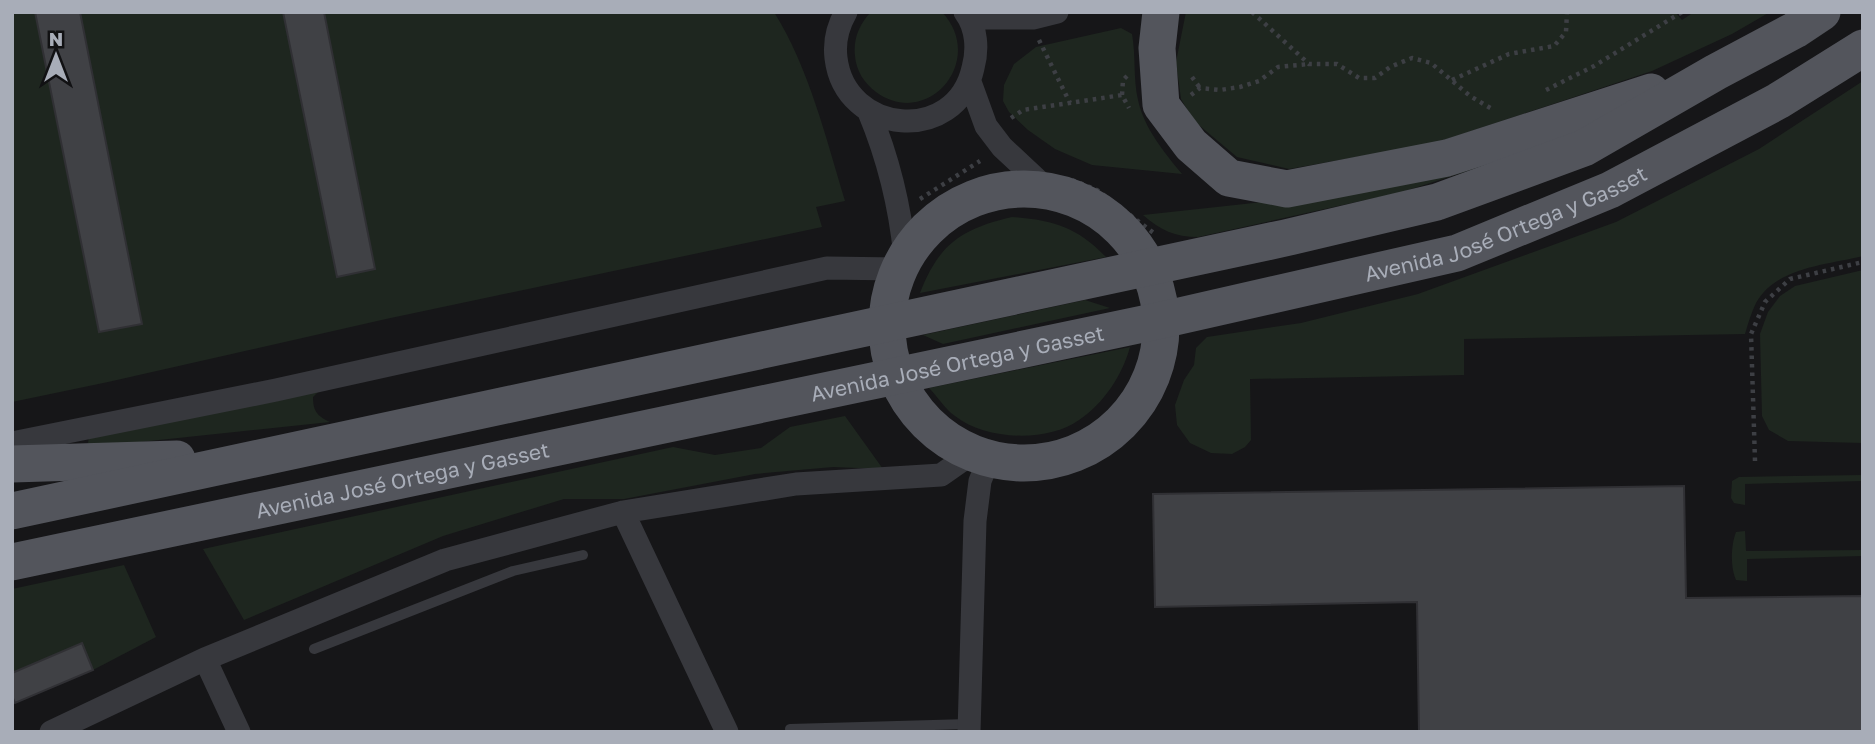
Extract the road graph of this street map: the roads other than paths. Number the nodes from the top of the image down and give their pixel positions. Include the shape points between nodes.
1 (846, 12) edge
2 (1057, 12) edge
3 (1161, 12) edge
4 (1822, 12) edge
5 (968, 15) edge
6 (1863, 48) edge
7 (1716, 72) junction
8 (970, 82) junction
9 (869, 112) junction
10 (1049, 191) junction
11 (901, 263) junction
12 (1149, 267) junction
13 (1163, 320) junction
14 (887, 323) junction
15 (896, 376) junction
16 (12, 443) edge
17 (980, 456) junction
18 (272, 457) junction
19 (12, 464) edge
20 (12, 511) edge
21 (623, 512) junction
22 (583, 555) dead end
23 (12, 562) edge
24 (314, 649) dead end
25 (205, 659) junction
26 (969, 728) edge
27 (790, 729) dead end
28 (726, 731) edge
29 (51, 732) edge
30 (239, 732) edge

1 - 9 street via 837,32 837,69 855,101
2 - 5 street via 1033,18
3 - 7 main road via 1157,48 1161,104 1191,145 1229,178 1287,189 1447,158
4 - 7 main road, Avenida José Ortega y Gasset
5 - 8 street via 978,50
6 - 13 main road, Avenida José Ortega y Gasset via 1779,101 1610,190 1457,253
7 - 12 main road, Avenida José Ortega y Gasset via 1584,148 1437,202
8 - 9 street via 958,100 917,121 892,121
8 - 10 street via 986,126
9 - 11 street via 884,146 901,211
10 - 11 main road via 1002,191 959,205 923,233
10 - 12 main road via 1085,203 1111,219
11 - 14 main road
11 - 16 street via 827,268
12 - 13 main road
12 - 14 main road, Avenida José Ortega y Gasset
13 - 15 main road, Avenida José Ortega y Gasset
13 - 17 main road via 1154,373 1138,404 1111,433 1077,453 1036,463
14 - 15 main road
14 - 18 main road, Avenida José Ortega y Gasset
15 - 17 main road via 916,411 936,432
15 - 23 main road, Avenida José Ortega y Gasset
17 - 21 street via 941,475 796,484
17 - 26 street
18 - 19 main road
18 - 20 main road, Avenida José Ortega y Gasset
21 - 25 street via 444,560
21 - 28 street
22 - 24 lane via 513,571
25 - 29 street
25 - 30 street
26 - 27 lane

